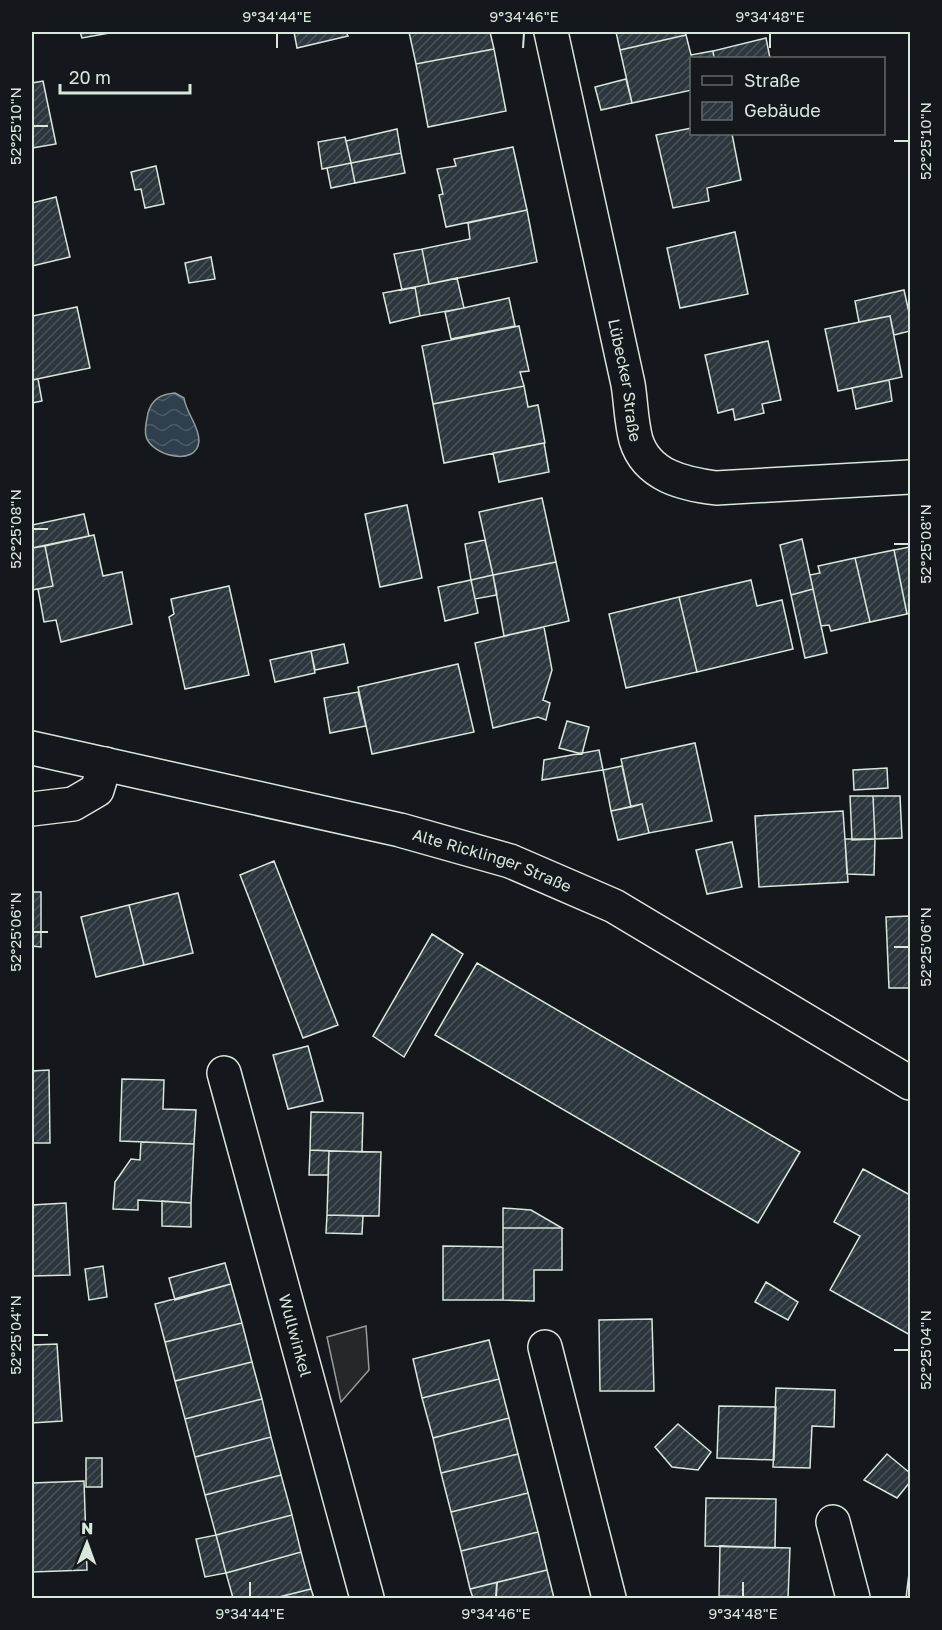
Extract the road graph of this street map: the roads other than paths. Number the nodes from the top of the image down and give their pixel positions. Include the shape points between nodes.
1 (551, 32) edge
2 (910, 477) edge
3 (32, 748) edge
4 (105, 764) junction
5 (32, 809) edge
6 (224, 1073) dead end
7 (910, 1083) edge
8 (545, 1347) dead end
9 (833, 1522) dead end
10 (367, 1599) edge
11 (609, 1599) edge
12 (853, 1599) edge

1 - 2 street, Lübecker Straße via 628,384 636,440 645,458 665,475 685,484 716,488
3 - 4 street, Alte Ricklinger Straße
4 - 5 street via 97,790 73,804
4 - 7 street, Alte Ricklinger Straße via 400,830 510,861 614,906
6 - 10 street, Wullwinkel
8 - 11 street
9 - 12 street

